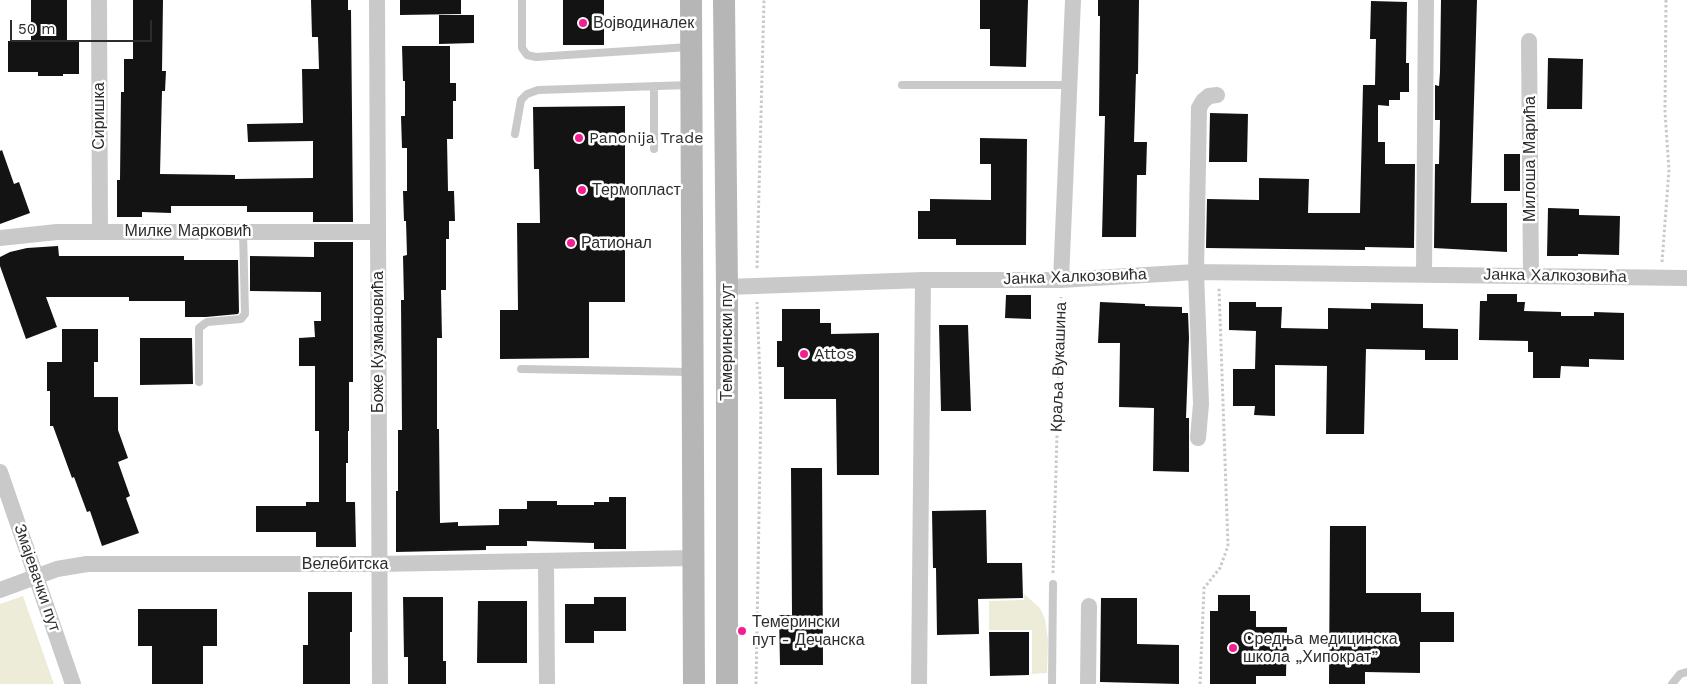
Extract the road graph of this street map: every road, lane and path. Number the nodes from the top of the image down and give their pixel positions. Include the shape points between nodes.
1 (99, 0) edge
2 (377, 0) edge
3 (522, 0) edge
4 (690, 0) edge
5 (724, 0) edge
6 (764, 0) edge
7 (1073, 0) edge
8 (1426, 0) edge
9 (1666, 0) edge
10 (1529, 41) dead end
11 (691, 47) junction
12 (691, 85) junction
13 (902, 85) dead end
14 (1069, 85) junction
15 (654, 86) junction
16 (1217, 95) dead end
17 (515, 134) dead end
18 (654, 148) dead end
19 (100, 231) junction
20 (243, 232) junction
21 (377, 232) junction
22 (0, 238) edge
23 (1196, 272) junction
24 (1218, 272) junction
25 (1424, 274) junction
26 (1531, 276) junction
27 (1661, 278) junction
28 (1687, 278) edge
29 (923, 280) junction
30 (1061, 280) junction
31 (757, 285) junction
32 (727, 287) junction
33 (521, 369) dead end
34 (692, 372) junction
35 (199, 382) dead end
36 (1198, 438) dead end
37 (0, 472) edge
38 (694, 558) junction
39 (546, 562) junction
40 (379, 564) junction
41 (37, 576) junction
42 (1053, 584) joint
43 (0, 590) edge
44 (1089, 606) dead end
45 (1687, 672) edge
46 (73, 684) edge
47 (380, 684) edge
48 (547, 684) edge
49 (694, 684) edge
50 (727, 684) edge
51 (756, 684) edge
52 (919, 684) edge
53 (1052, 684) edge
54 (1088, 684) edge
55 (1200, 684) edge
56 (1672, 684) edge

1 - 19 street, Сиришка
2 - 21 street, Боже Кузмановића
3 - 11 lane via 522,48 526,56
4 - 11 main road
5 - 32 main road, Темерински пут
6 - 31 path
7 - 14 street, Краља Вукашина
8 - 25 street
9 - 27 path via 1665,112 1669,170
10 - 26 street, Милоша Марића
11 - 12 main road
12 - 15 lane
12 - 34 main road
13 - 14 lane
14 - 30 street, Краља Вукашина
15 - 17 lane via 538,90 521,100
15 - 18 lane
16 - 23 street via 1209,96 1199,108
19 - 20 street, Милке Марковић
19 - 22 street, Милке Марковић
20 - 21 street, Милке Марковић
20 - 35 lane via 245,314 241,319 207,322 199,328
21 - 40 street, Боже Кузмановића
23 - 24 street, Јанка Халкозовића
23 - 30 street, Јанка Халкозовића
23 - 36 street via 1201,404
24 - 25 street, Јанка Халкозовића
24 - 55 path via 1228,546 1220,568 1204,588
25 - 26 street, Јанка Халкозовића
26 - 27 street, Јанка Халкозовића
27 - 28 street, Јанка Халкозовића
29 - 30 street, Јанка Халкозовића
29 - 31 street, Јанка Халкозовића
29 - 52 street
30 - 42 path, Краља Вукашина
31 - 32 street, Јанка Халкозовића
31 - 51 path via 761,405
32 - 50 main road, Темерински пут
33 - 34 lane
34 - 38 main road
37 - 41 street, Змајевачки пут
38 - 39 street, Велебитска
38 - 49 main road
39 - 40 street, Велебитска
39 - 48 street
40 - 41 street, Велебитска via 87,564
40 - 47 street, Боже Кузмановића
41 - 43 street, Велебитска
41 - 46 street, Змајевачки пут
42 - 53 lane
44 - 54 street
45 - 56 lane via 1680,674

